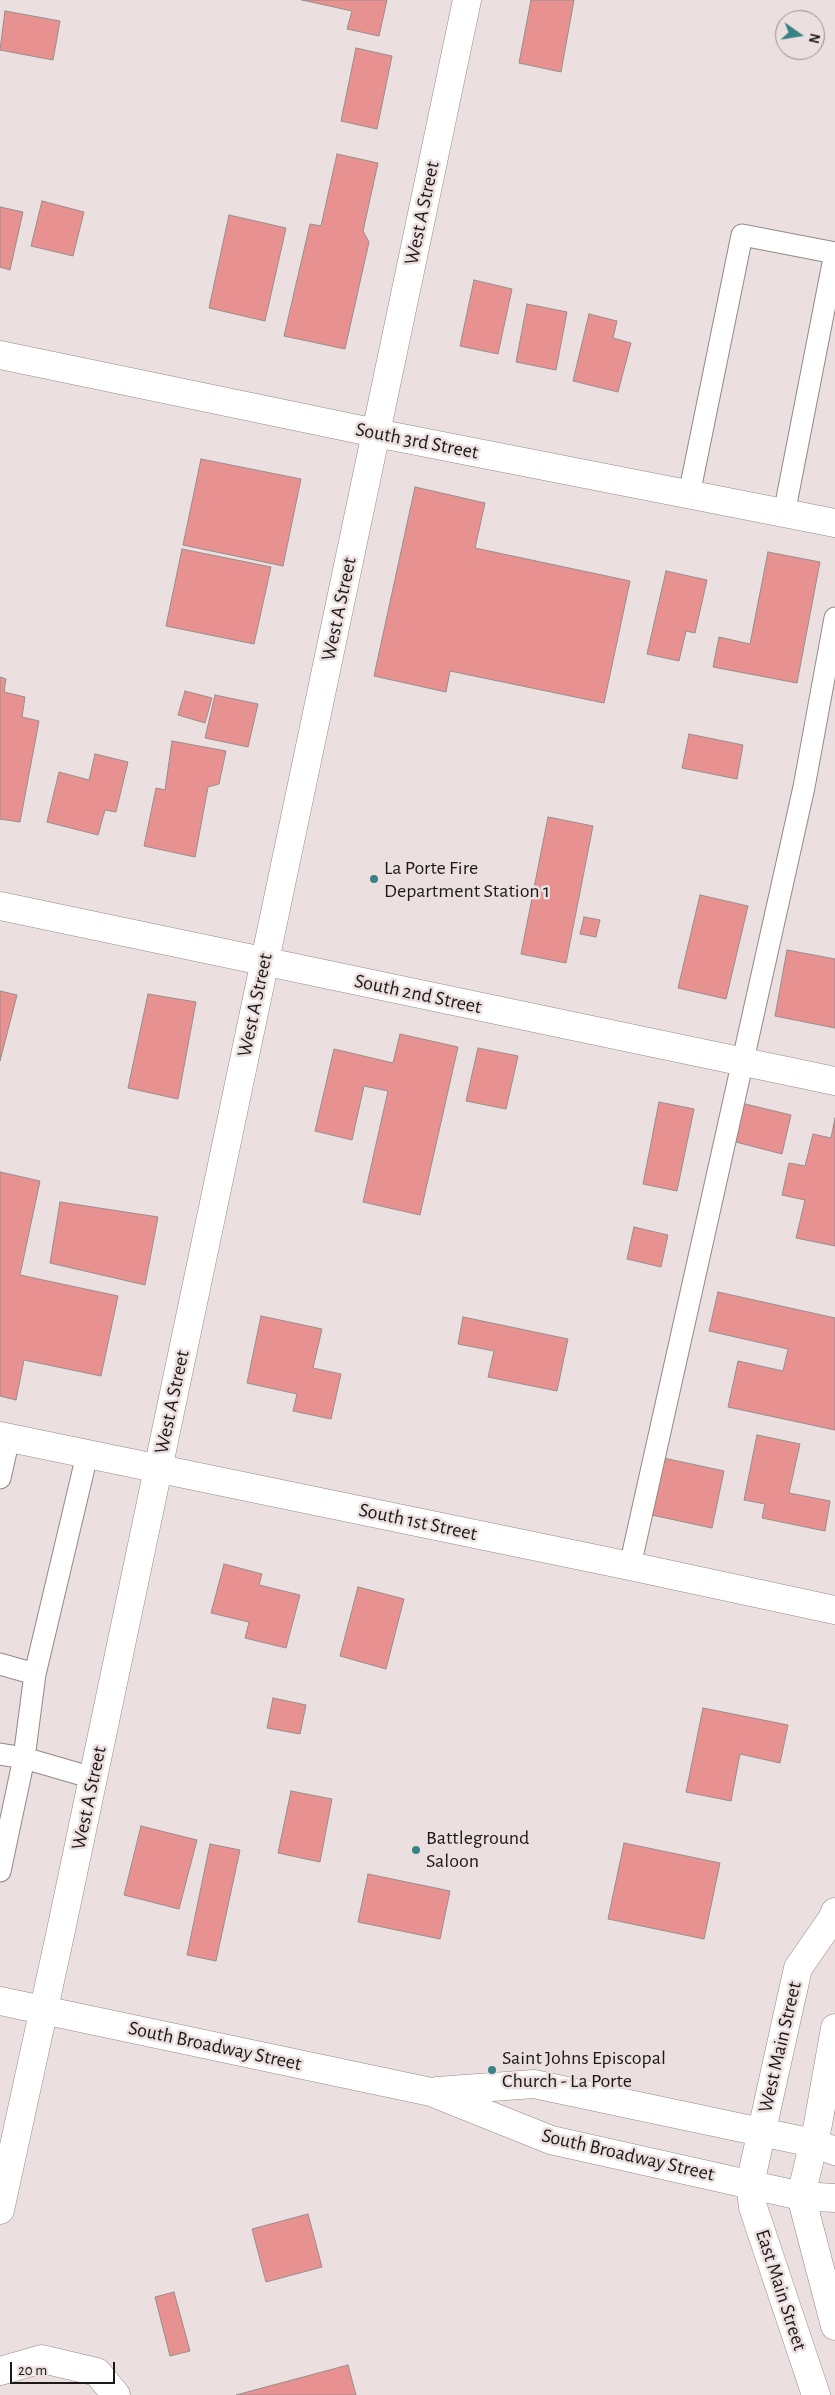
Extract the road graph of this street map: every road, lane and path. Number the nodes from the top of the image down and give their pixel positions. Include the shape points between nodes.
1 (467, 0) edge
2 (0, 355) edge
3 (376, 433) junction
4 (689, 495) junction
5 (784, 514) junction
6 (835, 523) edge
7 (835, 618) edge
8 (0, 906) edge
9 (265, 962) junction
10 (745, 1062) junction
11 (835, 1081) edge
12 (5, 1437) edge
13 (87, 1455) junction
14 (158, 1470) junction
15 (0, 1478) edge
16 (630, 1566) junction
17 (835, 1610) edge
18 (0, 1664) edge
19 (35, 1674) junction
20 (0, 1754) edge
21 (24, 1758) junction
22 (93, 1778) junction
23 (4, 1829) edge
24 (0, 1871) edge
25 (834, 1921) edge
26 (0, 2001) edge
27 (44, 2010) junction
28 (835, 2028) edge
29 (431, 2092) junction
30 (761, 2131) junction
31 (824, 2147) edge
32 (750, 2184) junction
33 (801, 2196) junction
34 (835, 2198) edge
35 (0, 2210) edge
36 (835, 2326) edge
37 (0, 2371) edge
38 (116, 2395) edge
39 (816, 2395) edge

1 - 3 street, West A Street
2 - 3 street, South 3rd Street
3 - 4 street, South 3rd Street
3 - 9 street, West A Street
4 - 5 street, South 3rd Street
4 - 5 lane via 742,235 835,253
5 - 6 street, South 3rd Street
7 - 10 lane via 804,787
8 - 9 street, South 2nd Street
9 - 10 street, South 2nd Street
9 - 14 street, West A Street
10 - 11 street, South 2nd Street
10 - 16 lane
12 - 13 street, South 1st Street
12 - 15 lane
13 - 14 street, South 1st Street
13 - 19 lane
14 - 16 street, South 1st Street
14 - 22 street, West A Street
16 - 17 street, South 1st Street
18 - 19 lane
19 - 21 lane
20 - 21 lane
21 - 22 lane
21 - 23 lane
22 - 27 street, West A Street
23 - 24 lane
25 - 30 street, West Main Street via 798,1968
26 - 27 street, South Broadway Street
27 - 29 street, South Broadway Street
27 - 35 street, West A Street
28 - 31 street
29 - 30 street, South Broadway Street via 534,2084
29 - 32 street, South Broadway Street via 551,2140
30 - 31 street, South Broadway Street
30 - 32 street, West Main Street
31 - 33 street
32 - 33 street, South Broadway Street
32 - 39 street, East Main Street via 760,2229
33 - 34 street, South Broadway Street
33 - 36 street, East Main Street
37 - 38 street via 42,2359 97,2372

